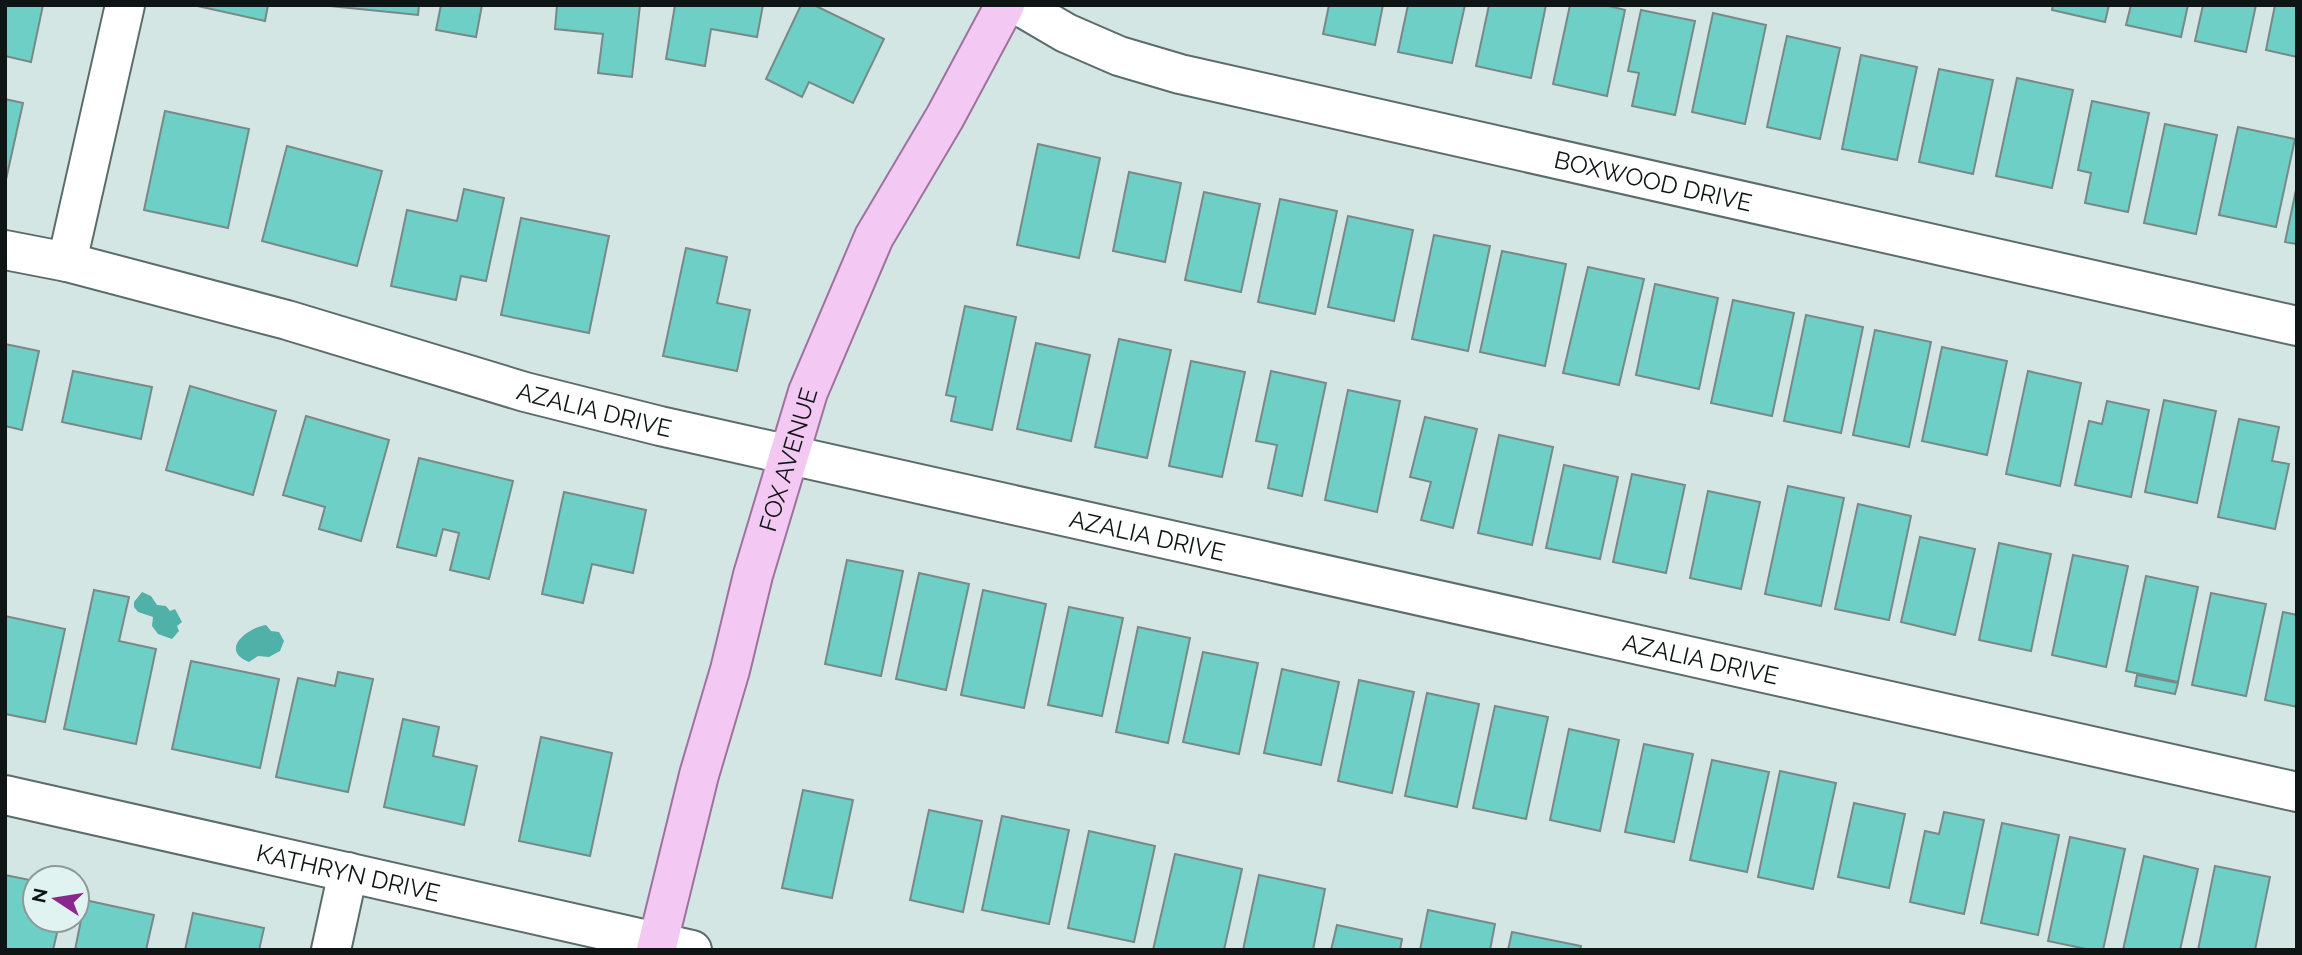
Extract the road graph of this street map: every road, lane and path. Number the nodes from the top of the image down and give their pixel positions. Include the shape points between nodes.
1 (125, 5) edge
2 (1005, 5) edge
3 (1018, 5) edge
4 (5, 250) edge
5 (67, 262) junction
6 (2297, 326) edge
7 (789, 454) junction
8 (2297, 792) edge
9 (5, 795) edge
10 (348, 872) junction
11 (668, 947) edge
12 (331, 950) edge

1 - 5 street
2 - 7 main road, FOX AVENUE via 874,237 808,392
3 - 6 street, BOXWOOD DRIVE via 1076,38 1180,74
4 - 5 street, AZALIA DRIVE
5 - 7 street, AZALIA DRIVE via 287,320 525,392
7 - 8 street, AZALIA DRIVE
7 - 11 main road, FOX AVENUE via 699,775
9 - 10 street, KATHRYN DRIVE
10 - 11 street, KATHRYN DRIVE
10 - 12 street

